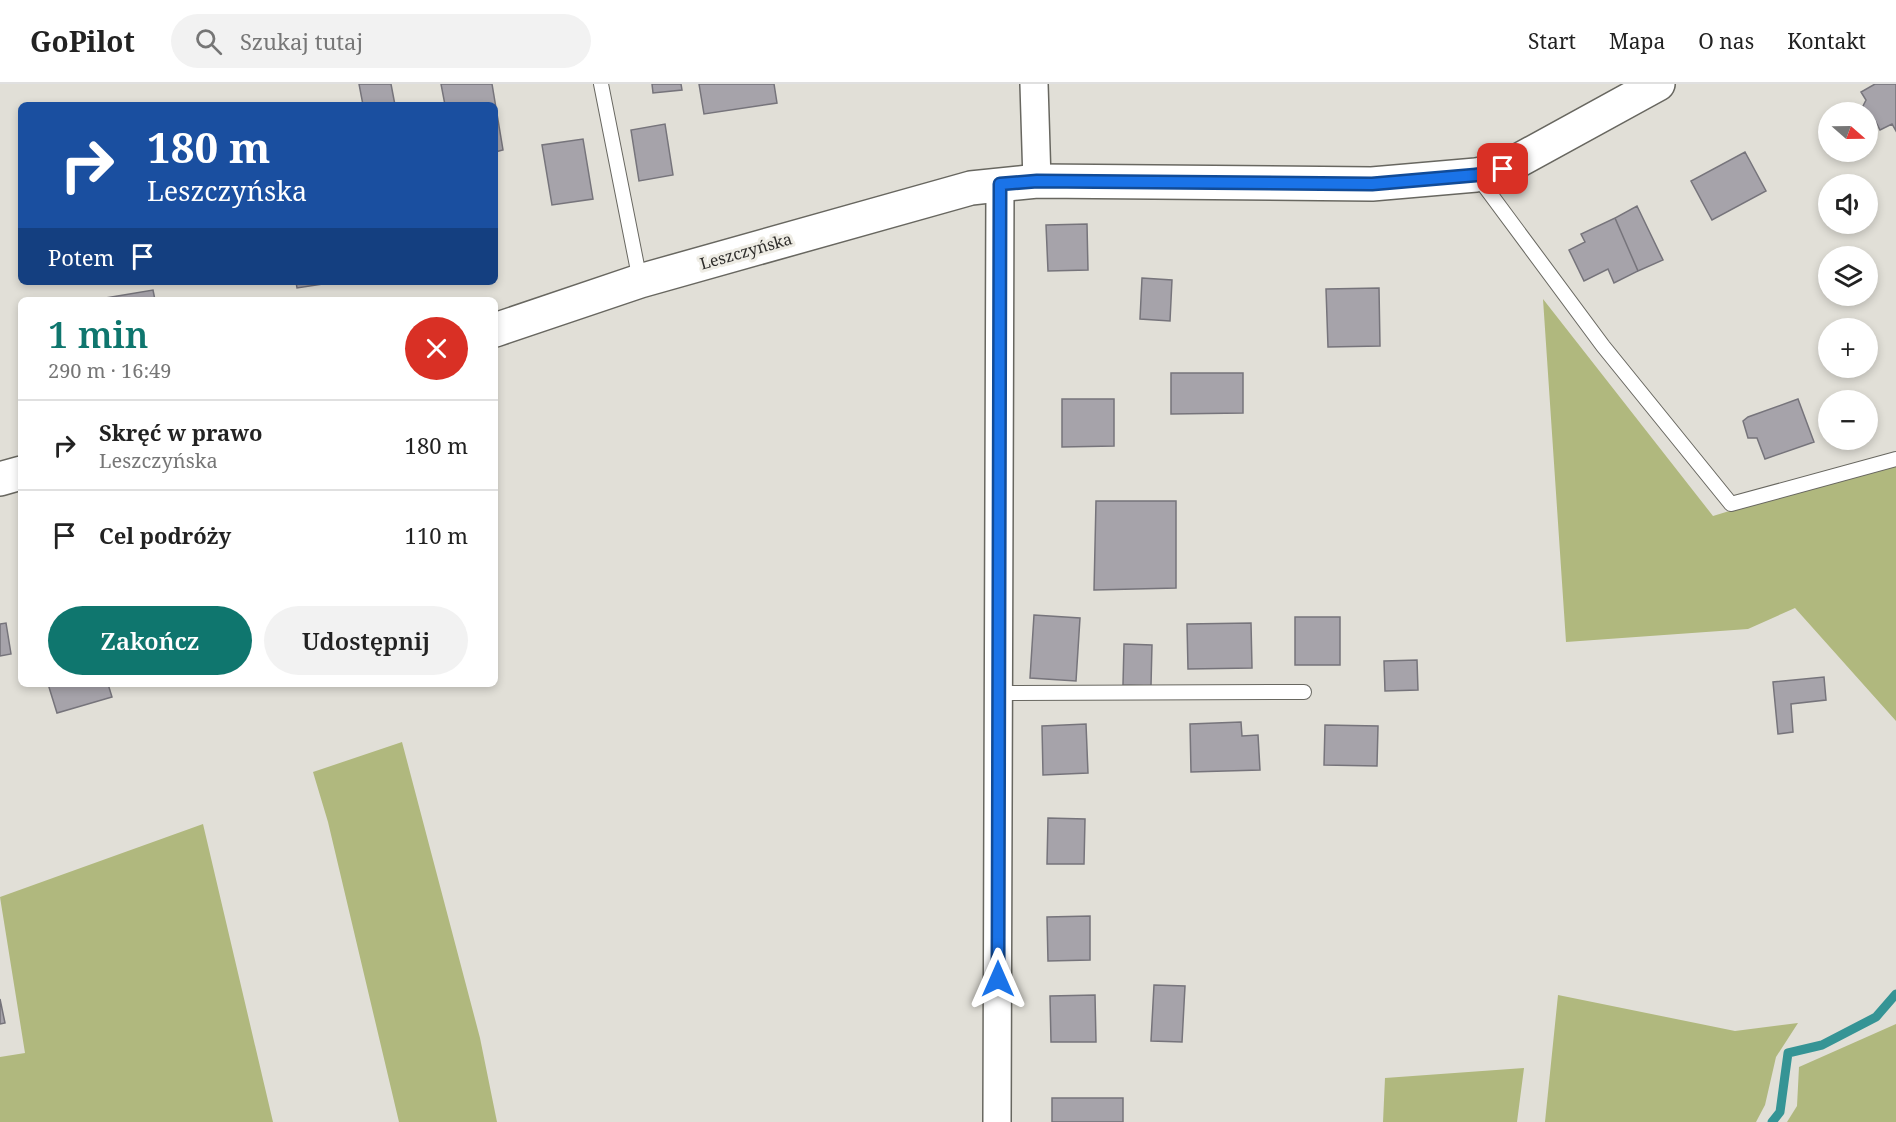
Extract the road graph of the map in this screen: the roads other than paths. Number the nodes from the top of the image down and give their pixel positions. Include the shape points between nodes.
1 (601, 84) edge
2 (1034, 84) edge
3 (1659, 84) edge
4 (1490, 172) junction
5 (1037, 181) junction
6 (1000, 184) junction
7 (640, 281) junction
8 (498, 329) edge
9 (1896, 459) edge
10 (18, 474) edge
11 (0, 479) edge
12 (1304, 692) dead end
13 (998, 693) junction
14 (998, 1122) edge

1 - 7 lane
2 - 5 street
3 - 4 street
4 - 5 street, Leszczyńska via 1372,184
4 - 9 lane via 1603,346 1731,504
5 - 6 street, Leszczyńska
6 - 7 street, Leszczyńska via 971,188
6 - 13 street
7 - 8 street, Leszczyńska
10 - 11 street
12 - 13 lane
13 - 14 street

